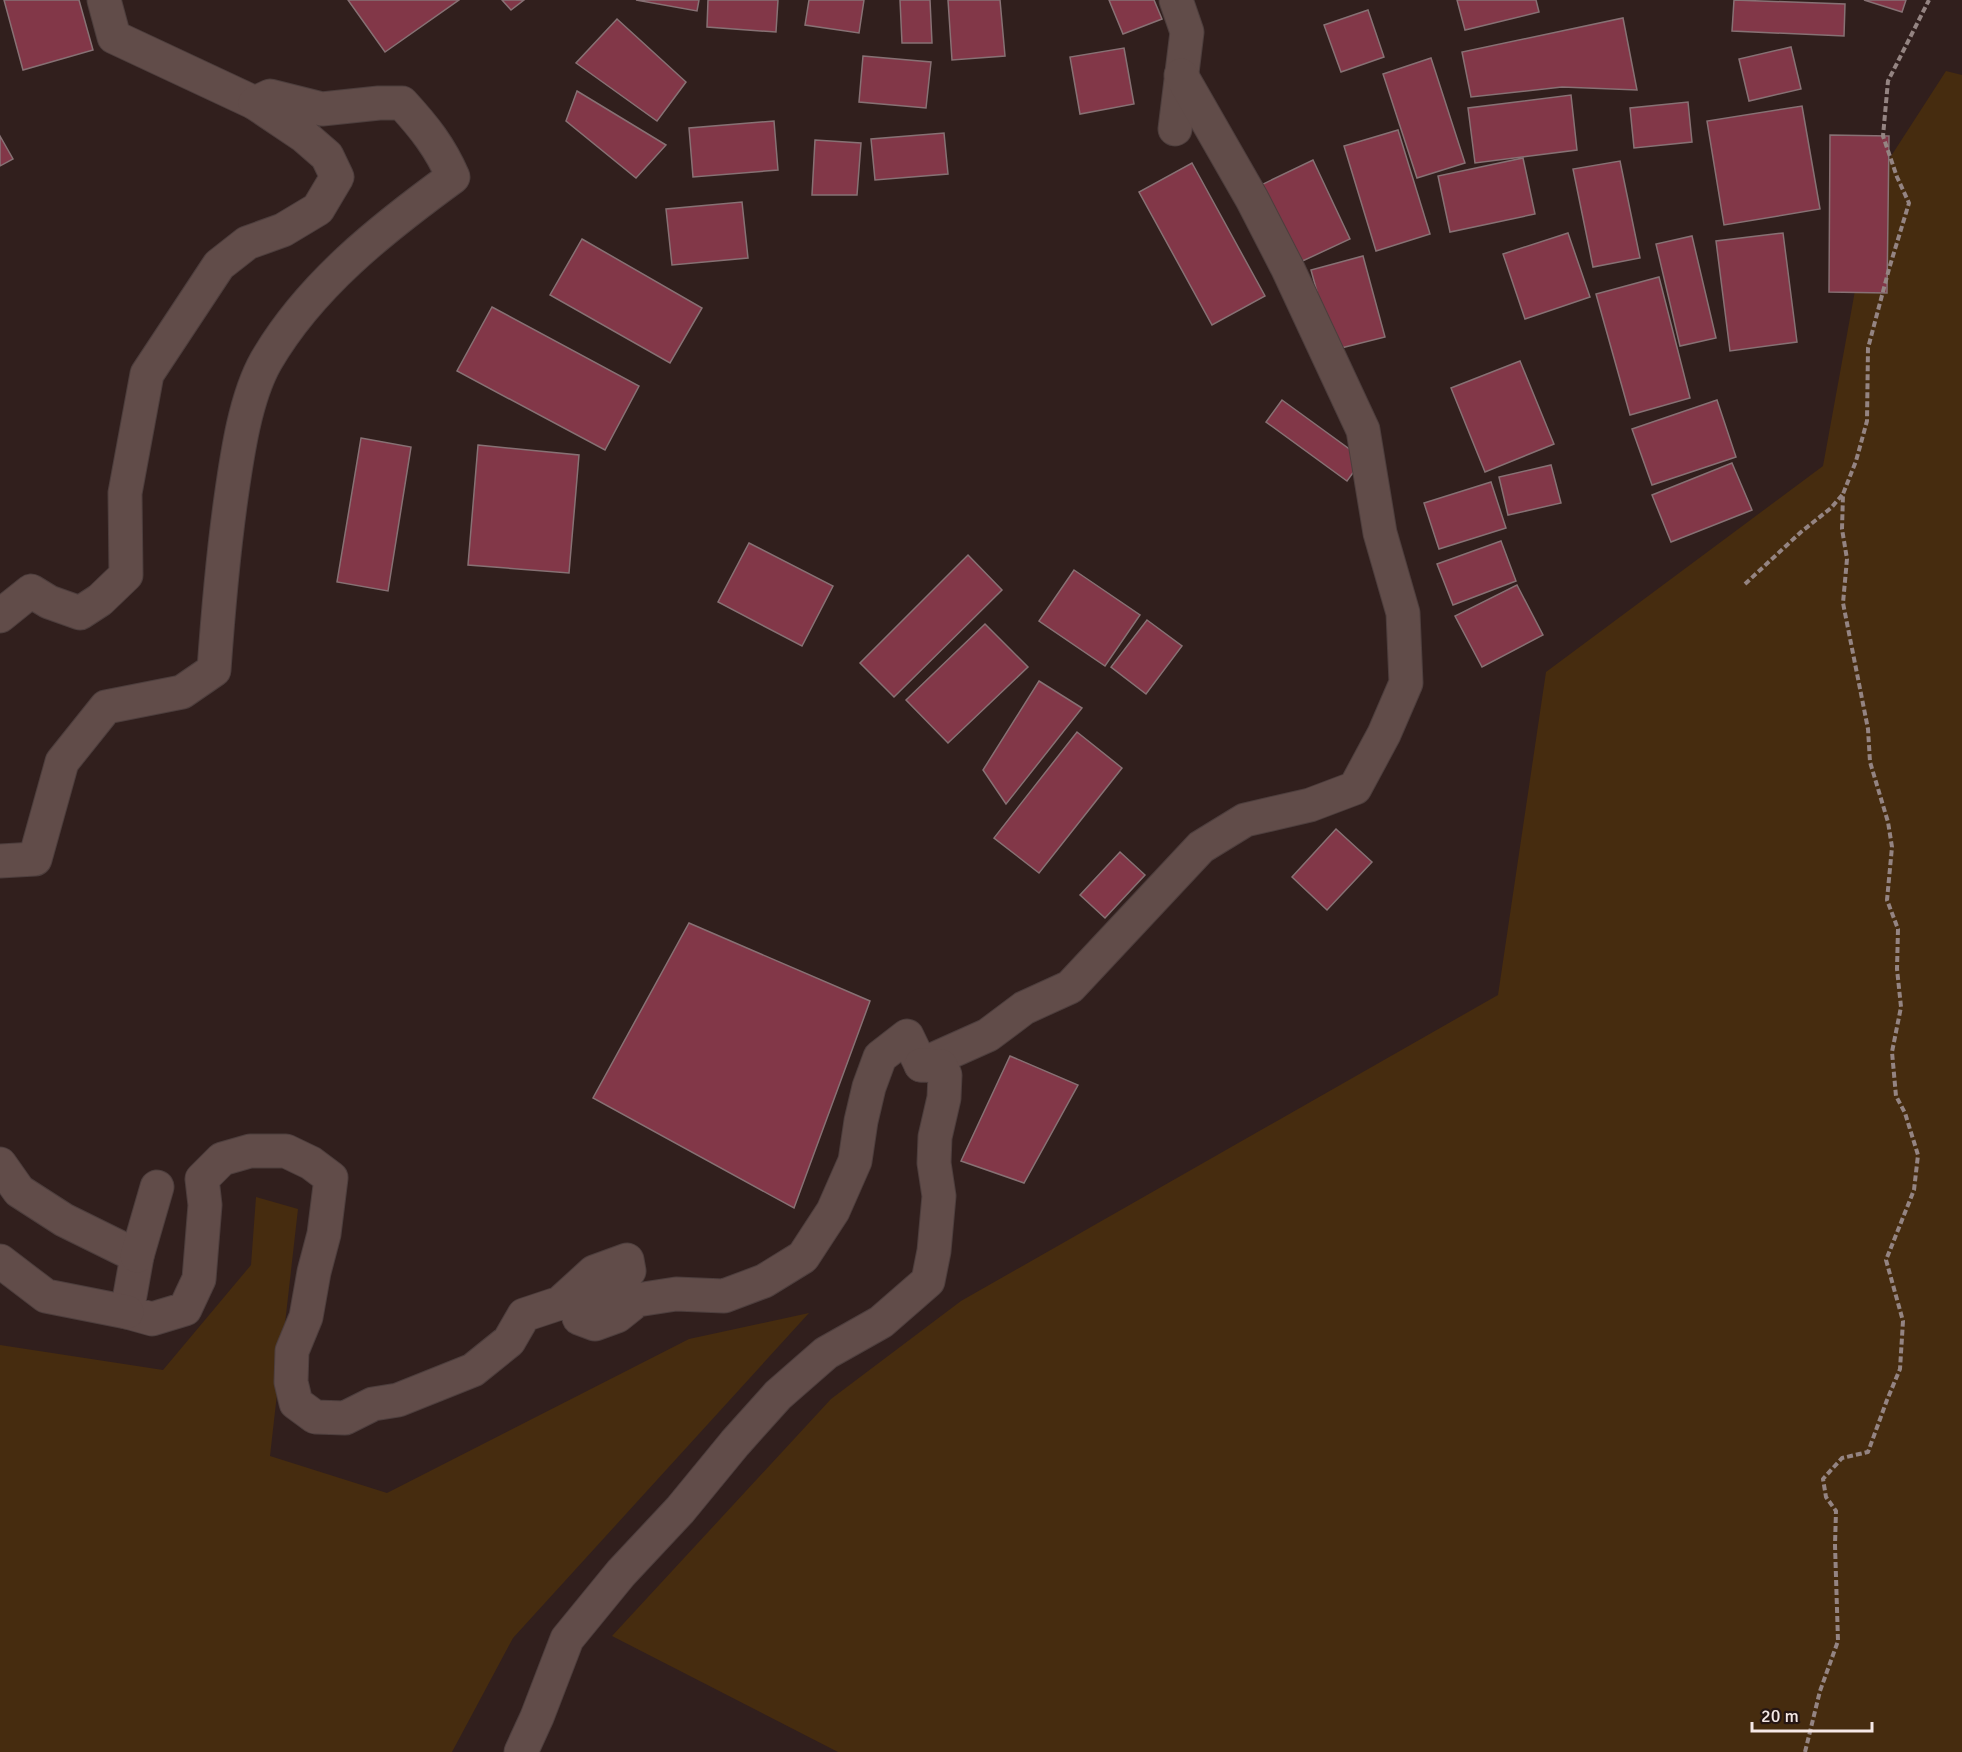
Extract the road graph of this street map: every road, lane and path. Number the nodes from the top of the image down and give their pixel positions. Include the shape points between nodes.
1 (104, 0) edge
2 (1176, 0) edge
3 (1929, 0) edge
4 (1181, 75) junction
5 (255, 103) junction
6 (1175, 129) dead end
7 (1843, 495) junction
8 (1745, 584) dead end
9 (0, 616) edge
10 (0, 861) edge
11 (921, 1065) junction
12 (0, 1164) edge
13 (157, 1187) dead end
14 (137, 1256) junction
15 (0, 1261) edge
16 (127, 1312) junction
17 (521, 1752) edge
18 (1805, 1752) edge

1 - 5 street via 114,37
2 - 4 street via 1186,32
3 - 7 path via 1888,81 1883,136 1908,203 1868,348 1867,421
4 - 6 street
4 - 11 street via 1288,269 1363,430 1380,533 1403,613 1406,683 1355,788 1310,805 1245,819 1201,847 1070,987 1024,1008 988,1035
5 - 9 street via 327,156 337,177 318,209 283,230 247,243 219,265 147,374 125,493 126,575 80,613 31,591
5 - 10 street via 270,96 322,109 402,103 443,153 453,177 339,271 294,318 265,364 247,410 236,460 214,670 182,692 105,707 62,762 35,859
7 - 8 path
7 - 18 path via 1842,529 1847,559 1843,603 1868,729 1870,762 1892,848 1887,900 1898,929 1901,1007 1892,1052 1896,1096 1917,1155 1914,1190 1886,1260 1903,1321 1900,1369 1868,1452 1842,1458 1823,1479 1826,1497 1836,1511 1838,1641 1820,1691
11 - 16 street via 907,1036 880,1057 863,1109 855,1161 833,1211 803,1257 764,1281 724,1296 676,1294 637,1300 617,1316 595,1324 579,1318 579,1307 612,1289 629,1271 627,1260 594,1272 560,1304 524,1315 509,1341 473,1370 398,1400 372,1404 345,1418 315,1417 296,1403 291,1382 292,1351 306,1317 324,1234 331,1178 286,1151 250,1151 222,1159 202,1179 204,1215 199,1279 185,1309 152,1319
11 - 17 street via 941,1066 945,1075 935,1137 939,1196 928,1281 881,1322 826,1353 778,1395 621,1573 567,1639
12 - 14 street via 19,1191 64,1220
13 - 14 street
14 - 16 street
15 - 16 street via 46,1296

